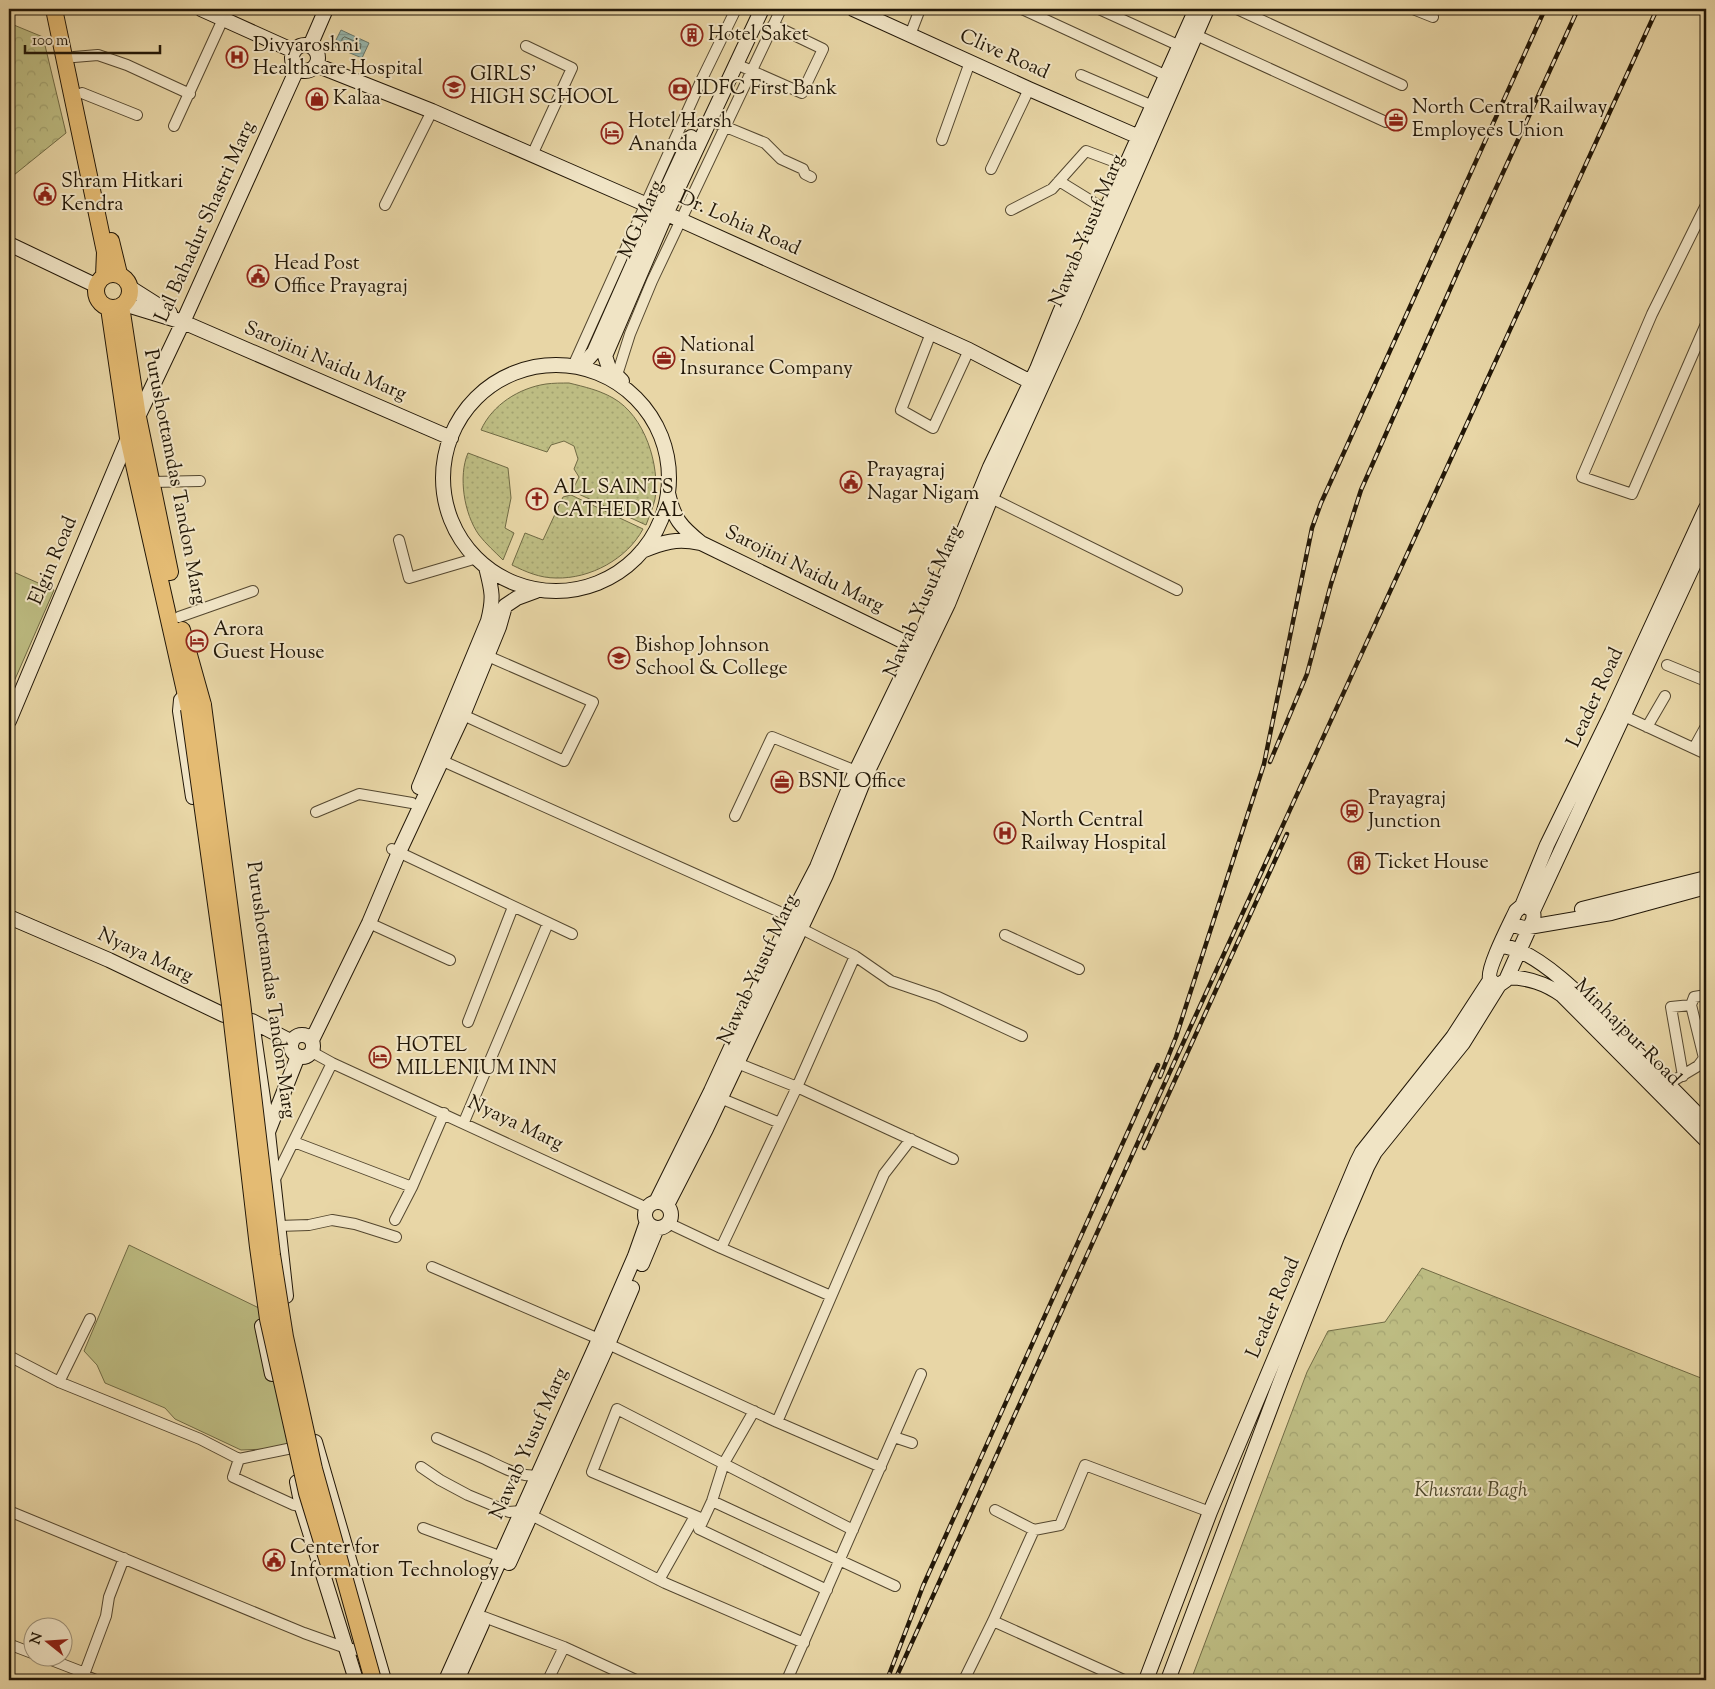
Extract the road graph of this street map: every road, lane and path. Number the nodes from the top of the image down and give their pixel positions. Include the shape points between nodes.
1 (54, 9) edge
2 (63, 9) edge
3 (201, 9) edge
4 (326, 9) edge
5 (736, 9) edge
6 (753, 9) edge
7 (762, 9) edge
8 (781, 9) edge
9 (853, 9) edge
10 (920, 9) edge
11 (1022, 9) edge
12 (1100, 9) edge
13 (1196, 9) edge
14 (1208, 9) edge
15 (1237, 9) edge
16 (1412, 9) edge
17 (1433, 17) dead end
18 (224, 19) junction
19 (773, 25) junction
20 (910, 34) junction
21 (1196, 34) junction
22 (310, 46) junction
23 (526, 46) dead end
24 (1180, 46) junction
25 (294, 50) junction
26 (74, 57) junction
27 (970, 62) junction
28 (736, 64) junction
29 (316, 65) junction
30 (297, 69) junction
31 (752, 71) junction
32 (1081, 75) dead end
33 (1167, 76) junction
34 (1402, 85) dead end
35 (1029, 89) junction
36 (82, 93) junction
37 (190, 94) junction
38 (1153, 106) junction
39 (432, 111) junction
40 (137, 115) dead end
41 (709, 120) junction
42 (1386, 122) dead end
43 (174, 126) dead end
44 (726, 126) junction
45 (1139, 136) junction
46 (942, 140) dead end
47 (532, 155) junction
48 (1126, 166) junction
49 (991, 169) dead end
50 (811, 177) dead end
51 (1059, 180) junction
52 (385, 205) dead end
53 (1706, 205) edge
54 (656, 209) junction
55 (1011, 210) dead end
56 (1106, 210) junction
57 (681, 220) junction
58 (9, 244) edge
59 (112, 281) junction
60 (118, 306) junction
61 (183, 322) junction
62 (1706, 324) edge
63 (931, 333) junction
64 (968, 350) junction
65 (573, 366) junction
66 (618, 375) junction
67 (1031, 382) junction
68 (629, 390) junction
69 (138, 418) junction
70 (128, 438) junction
71 (451, 438) junction
72 (200, 481) dead end
73 (152, 482) junction
74 (668, 490) junction
75 (990, 498) junction
76 (1706, 508) edge
77 (399, 540) dead end
78 (701, 543) junction
79 (1705, 544) edge
80 (642, 551) junction
81 (482, 563) junction
82 (1177, 590) dead end
83 (253, 591) dead end
84 (536, 591) junction
85 (179, 617) junction
86 (921, 649) junction
87 (482, 654) junction
88 (1667, 665) dead end
89 (1706, 681) edge
90 (1665, 696) dead end
91 (195, 700) junction
92 (463, 715) junction
93 (1624, 716) junction
94 (9, 721) edge
95 (1706, 726) edge
96 (1647, 728) junction
97 (1694, 748) junction
98 (1706, 754) edge
99 (436, 758) junction
100 (856, 771) junction
101 (412, 803) junction
102 (316, 812) dead end
103 (735, 816) dead end
104 (396, 851) junction
105 (1706, 878) edge
106 (1706, 888) edge
107 (513, 907) junction
108 (1530, 915) junction
109 (9, 917) edge
110 (1511, 922) junction
111 (369, 923) junction
112 (548, 923) junction
113 (796, 923) junction
114 (572, 934) dead end
115 (1005, 935) dead end
116 (1500, 946) junction
117 (1519, 951) junction
118 (855, 956) junction
119 (450, 960) dead end
120 (1079, 969) dead end
121 (1499, 981) junction
122 (1706, 994) edge
123 (1691, 1005) junction
124 (224, 1015) junction
125 (252, 1022) junction
126 (468, 1022) dead end
127 (1022, 1036) dead end
128 (292, 1042) junction
129 (310, 1042) junction
130 (298, 1056) junction
131 (332, 1063) junction
132 (737, 1063) junction
133 (1702, 1069) edge
134 (1683, 1076) junction
135 (1668, 1084) junction
136 (797, 1087) junction
137 (720, 1098) junction
138 (444, 1113) junction
139 (464, 1122) junction
140 (780, 1123) junction
141 (1706, 1123) edge
142 (268, 1133) junction
143 (911, 1139) junction
144 (1706, 1140) edge
145 (294, 1142) junction
146 (953, 1159) dead end
147 (1356, 1179) junction
148 (273, 1182) junction
149 (412, 1187) junction
150 (657, 1215) junction
151 (395, 1220) dead end
152 (278, 1226) junction
153 (396, 1237) dead end
154 (721, 1248) junction
155 (432, 1267) dead end
156 (831, 1296) junction
157 (90, 1319) dead end
158 (604, 1341) junction
159 (9, 1356) edge
160 (921, 1374) dead end
161 (59, 1382) junction
162 (754, 1411) junction
163 (777, 1422) junction
164 (894, 1437) junction
165 (437, 1438) dead end
166 (315, 1442) junction
167 (912, 1443) dead end
168 (290, 1450) junction
169 (239, 1459) junction
170 (724, 1463) junction
171 (881, 1466) junction
172 (421, 1467) dead end
173 (537, 1476) junction
174 (712, 1501) junction
175 (302, 1507) junction
176 (334, 1509) junction
177 (9, 1510) edge
178 (995, 1510) dead end
179 (1210, 1512) junction
180 (526, 1513) junction
181 (699, 1517) junction
182 (423, 1528) dead end
183 (853, 1530) junction
184 (1034, 1530) junction
185 (502, 1557) junction
186 (124, 1558) junction
187 (840, 1562) junction
188 (659, 1580) junction
189 (895, 1586) dead end
190 (827, 1590) junction
191 (484, 1618) junction
192 (993, 1621) junction
193 (804, 1643) junction
194 (346, 1648) junction
195 (564, 1648) junction
196 (22, 1649) edge
197 (9, 1652) edge
198 (377, 1653) junction
199 (62, 1666) edge
200 (83, 1676) edge
201 (96, 1680) edge
202 (356, 1680) edge
203 (366, 1680) edge
204 (373, 1680) edge
205 (384, 1680) edge
206 (446, 1680) edge
207 (456, 1680) edge
208 (548, 1680) edge
209 (636, 1680) edge
210 (787, 1680) edge
211 (964, 1680) edge
212 (1124, 1680) edge
213 (1146, 1680) edge
214 (1168, 1680) edge

1 - 59 main road
2 - 26 main road
3 - 18 main road
4 - 22 main road
5 - 54 street
6 - 54 main road, MG Marg
7 - 28 main road, MG Marg
8 - 19 street
9 - 20 main road, Clive Road
10 - 20 street
11 - 33 street
12 - 24 street
13 - 24 main road, Nawab Yusuf Marg
14 - 21 main road, Nawab Yusuf Marg
15 - 34 street
16 - 17 street
18 - 25 main road
18 - 37 street
19 - 31 street
19 - 31 street via 823,49 802,92
20 - 27 main road, Clive Road
21 - 42 street
21 - 75 main road, Nawab Yusuf Marg
22 - 25 main road
22 - 29 main road via 316,52
23 - 47 street via 572,68
24 - 33 main road, Nawab Yusuf Marg
25 - 30 main road via 292,58
26 - 36 main road
26 - 37 street via 98,55
27 - 35 main road, Clive Road
27 - 46 street
28 - 31 street
28 - 41 main road, MG Marg
29 - 30 main road via 309,71
29 - 39 main road, Dr. Lohia Road
30 - 61 main road, Lal Bahadur Shastri Marg
31 - 44 street
32 - 38 street
33 - 38 main road, Nawab Yusuf Marg
35 - 45 main road, Clive Road
35 - 49 street
36 - 40 street
36 - 59 main road
37 - 43 street
38 - 45 main road, Nawab Yusuf Marg
39 - 47 main road, Dr. Lohia Road
39 - 52 street
41 - 44 street
41 - 54 main road, MG Marg
44 - 50 street via 765,143 781,159 803,169
44 - 57 street
45 - 48 main road, Nawab Yusuf Marg
47 - 54 main road, Dr. Lohia Road
48 - 51 street via 1086,151
48 - 56 main road, Nawab Yusuf Marg
51 - 55 street via 1052,189
51 - 56 street
53 - 62 street via 1652,314 1582,477 1632,494
54 - 57 main road, Dr. Lohia Road
54 - 65 main road, MG Marg via 594,352 587,360
54 - 66 main road, MG Marg via 605,356 609,368
56 - 67 main road, Nawab Yusuf Marg
57 - 63 main road, Dr. Lohia Road
57 - 66 street via 637,315
58 - 59 main road, Sarojini Naidu Marg
59 - 60 main road via 128,298
59 - 60 main road via 96,293 97,298 101,303
59 - 61 main road, Sarojini Naidu Marg
60 - 61 main road, Sarojini Naidu Marg
60 - 69 main road, Purushottamdas Tandon Marg
60 - 70 main road, Purushottamdas Tandon Marg
61 - 69 main road, Lal Bahadur Shastri Marg
61 - 71 main road, Sarojini Naidu Marg
63 - 64 main road, Dr. Lohia Road
63 - 64 street via 901,410 933,428
64 - 67 main road, Dr. Lohia Road
65 - 68 main road via 600,374
65 - 71 main road via 535,367 500,381 470,405
66 - 68 main road, MG Marg
67 - 86 main road, Nawab Yusuf Marg via 990,467
68 - 74 main road, MG Marg via 649,414 665,448
69 - 70 main road, Elgin Road
69 - 73 main road, Purushottamdas Tandon Marg
70 - 91 main road, Purushottamdas Tandon Marg
70 - 94 main road, Elgin Road
71 - 81 main road via 444,474 447,502 455,528
72 - 73 street
73 - 85 main road, Purushottamdas Tandon Marg
74 - 78 main road via 675,517
74 - 80 main road via 658,525
75 - 82 street
75 - 86 main road, Nawab Yusuf Marg via 948,604
76 - 108 main road, Leader Road via 1547,845
77 - 81 street via 409,578
78 - 80 main road via 677,541
78 - 86 main road, Sarojini Naidu Marg
79 - 93 main road, Leader Road
80 - 84 main road via 628,565 594,584 558,593
81 - 84 main road via 500,578
81 - 87 main road via 492,603
83 - 85 street
84 - 87 main road via 505,606 499,627
85 - 91 main road, Purushottamdas Tandon Marg
86 - 100 main road, Nawab Yusuf Marg
86 - 113 main road, Nawab Yusuf Marg via 826,875
87 - 92 main road
87 - 92 street via 593,702 564,761
87 - 99 main road
88 - 89 street
90 - 96 street
91 - 124 main road, Purushottamdas Tandon Marg via 181,700 180,711
91 - 125 main road, Purushottamdas Tandon Marg via 206,694 210,703
91 - 203 main road, bridge via 270,1332 306,1493
91 - 204 main road, bridge via 242,1002 285,1337 314,1469
92 - 99 main road
93 - 96 street
93 - 108 main road, Leader Road
95 - 97 street
96 - 97 street
97 - 98 street
99 - 101 main road
99 - 104 main road
99 - 113 street
100 - 103 street via 772,737
100 - 113 main road, Nawab Yusuf Marg
101 - 102 street via 359,794
101 - 104 main road
104 - 107 street
104 - 111 main road
104 - 129 main road
105 - 108 main road via 1590,907
106 - 108 main road via 1611,913
107 - 112 street
107 - 126 street
108 - 110 main road via 1516,911
108 - 110 main road via 1523,928
108 - 117 main road
109 - 124 main road, Nyaya Marg
110 - 116 main road
111 - 119 street
111 - 129 main road
112 - 114 street
112 - 139 street
113 - 118 street
113 - 132 main road, Nawab Yusuf Marg
113 - 150 main road, Nawab Yusuf Marg via 711,1091
115 - 120 street
116 - 117 main road, Minhajpur Road
116 - 121 main road via 1489,972
117 - 121 main road
117 - 135 main road, Minhajpur Road via 1569,985
118 - 127 street via 891,981 938,997
118 - 136 street
121 - 144 main road, Minhajpur Road via 1526,978 1562,995
121 - 147 main road, Leader Road via 1362,1152
122 - 123 street via 1694,997
123 - 133 street via 1704,1058
123 - 134 street via 1671,1007
124 - 125 main road, Nyaya Marg
124 - 168 main road, Purushottamdas Tandon Marg via 262,1327
125 - 128 main road, Nyaya Marg
125 - 142 main road, Purushottamdas Tandon Marg
128 - 129 main road via 296,1036
128 - 130 main road via 292,1050
129 - 130 main road via 307,1056
129 - 131 street, Nyaya Marg
130 - 142 main road
131 - 138 street, Nyaya Marg
131 - 145 street
132 - 136 street
132 - 137 main road, Nawab Yusuf Marg
133 - 134 street
134 - 135 street
135 - 141 main road, Minhajpur Road
136 - 140 street
136 - 143 street
137 - 140 street
137 - 150 main road, Nawab Yusuf Marg
138 - 139 street, Nyaya Marg
138 - 149 street
139 - 150 street, Nyaya Marg
140 - 154 street
142 - 148 main road, Purushottamdas Tandon Marg
143 - 146 street
143 - 156 street via 884,1174
145 - 148 street
145 - 149 street
147 - 179 main road, Leader Road
147 - 214 main road, Leader Road via 1337,1237
148 - 152 main road, Purushottamdas Tandon Marg
149 - 151 street
150 - 154 street, Nyaya Marg
150 - 158 main road, Nawab Yusuf Marg
152 - 153 street via 332,1220
152 - 166 main road, Purushottamdas Tandon Marg via 290,1330
154 - 156 street, Nyaya Marg
155 - 158 street
156 - 163 street
157 - 161 street
158 - 162 street
158 - 173 main road, Nawab Yusuf Marg
158 - 180 main road, Nawab Yusuf Marg
159 - 161 street
160 - 164 street
161 - 169 street via 200,1439
162 - 163 street
162 - 170 street
163 - 171 street
164 - 167 street
164 - 171 street
165 - 173 street via 500,1468 524,1476
166 - 168 street
166 - 176 main road, Purushottamdas Tandon Marg
168 - 169 street
168 - 175 main road, Purushottamdas Tandon Marg
169 - 175 street via 233,1477
170 - 174 street
170 - 181 street via 618,1409 592,1472
170 - 183 street
171 - 183 street
172 - 180 street via 468,1495 509,1512
173 - 180 main road, Nawab Yusuf Marg
174 - 181 street
174 - 187 street
175 - 176 street
175 - 194 main road, Purushottamdas Tandon Marg
176 - 198 main road, Purushottamdas Tandon Marg
177 - 186 street
178 - 184 street
179 - 184 street via 1085,1465 1060,1525
179 - 213 main road, Leader Road
180 - 185 main road, Nawab Yusuf Marg
180 - 188 street
180 - 191 main road, Nawab Yusuf Marg
181 - 188 street
181 - 190 street via 699,1529
182 - 185 street
183 - 187 street
184 - 192 street
185 - 206 main road, Nawab Yusuf Marg
186 - 194 street
186 - 200 street
187 - 189 street
187 - 190 street
188 - 193 street
190 - 193 street
191 - 195 street
191 - 207 main road, Nawab Yusuf Marg
192 - 211 street
192 - 212 street
193 - 210 street
194 - 198 street
194 - 202 main road, Purushottamdas Tandon Marg
195 - 208 street
195 - 209 street
196 - 197 street via 11,1645
198 - 205 main road, Purushottamdas Tandon Marg
199 - 200 street
200 - 201 street

